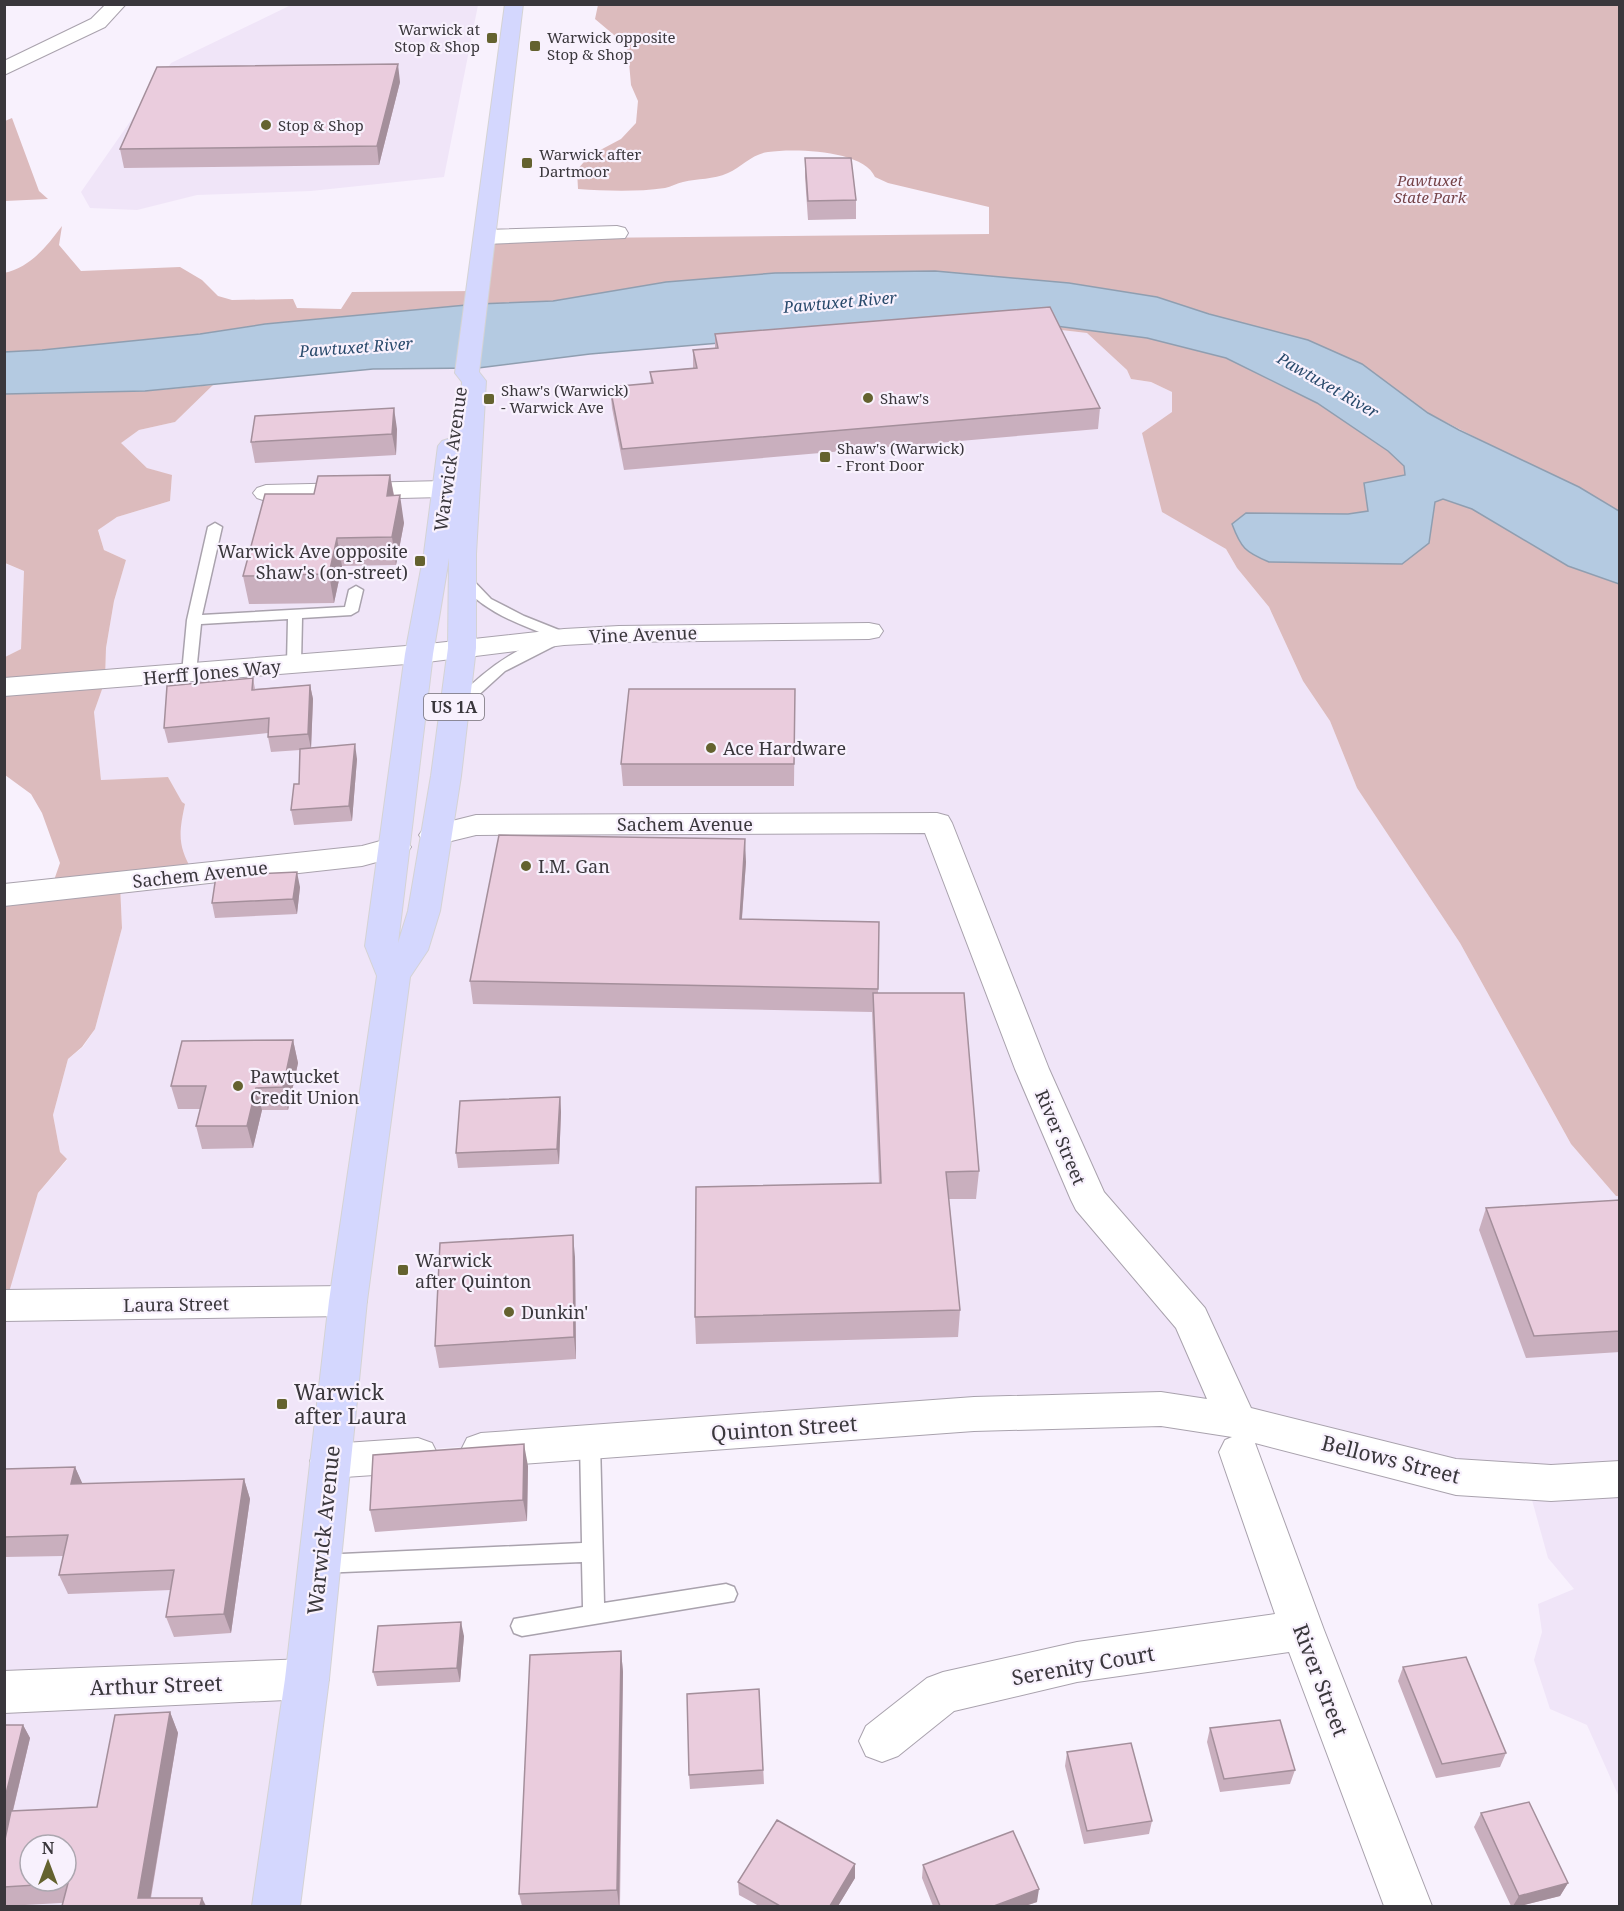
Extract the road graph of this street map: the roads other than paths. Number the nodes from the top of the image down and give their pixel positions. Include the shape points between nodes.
1 (117, 4) edge
2 (514, 4) edge
3 (4, 69) edge
4 (617, 233) dead end
5 (485, 237) junction
6 (467, 371) junction
7 (444, 489) junction
8 (266, 493) edge
9 (214, 527) dead end
10 (462, 577) junction
11 (356, 590) dead end
12 (295, 614) junction
13 (194, 621) junction
14 (869, 631) dead end
15 (564, 637) junction
16 (462, 648) junction
17 (419, 654) junction
18 (294, 664) junction
19 (189, 674) junction
20 (4, 687) edge
21 (454, 710) junction
22 (937, 823) joint
23 (435, 835) junction
24 (395, 847) junction
25 (4, 895) edge
26 (394, 976) junction
27 (348, 1301) junction
28 (4, 1306) edge
29 (1238, 1436) junction
30 (590, 1442) junction
31 (330, 1461) junction
32 (1620, 1479) edge
33 (594, 1552) junction
34 (319, 1564) junction
35 (726, 1594) dead end
36 (594, 1614) junction
37 (522, 1626) dead end
38 (1302, 1630) junction
39 (307, 1679) junction
40 (4, 1692) edge
41 (882, 1741) dead end
42 (276, 1906) edge
43 (1408, 1906) edge

1 - 3 street via 98,23
2 - 5 main road
4 - 5 street
5 - 6 main road
6 - 7 main road, Warwick Avenue / US 1A via 459,382
6 - 10 main road, Warwick Avenue / US 1A via 474,381
7 - 8 street
7 - 17 main road, Warwick Avenue / US 1A
9 - 13 lane
10 - 15 lane via 486,602
10 - 16 main road, Warwick Avenue / US 1A
11 - 12 lane via 351,611
12 - 13 lane
12 - 18 lane
13 - 19 lane
14 - 15 street, Vine Avenue
15 - 16 street, Vine Avenue
15 - 21 lane via 526,651 485,677
16 - 17 street, Vine Avenue
16 - 21 main road, Warwick Avenue / US 1A
17 - 18 street, Herff Jones Way
17 - 24 main road, Warwick Avenue / US 1A
18 - 19 street, Herff Jones Way
19 - 20 street, Herff Jones Way
21 - 23 main road, Warwick Avenue / US 1A
22 - 23 street, Sachem Avenue via 476,825
22 - 29 street, River Street via 1032,1069 1089,1200 1191,1319
23 - 26 main road, Warwick Avenue / US 1A via 421,921 412,950
24 - 25 street, Sachem Avenue via 362,856
24 - 26 main road, Warwick Avenue / US 1A via 381,946
26 - 27 main road, Warwick Avenue / US 1A
27 - 28 street, Laura Street
27 - 31 main road, Warwick Avenue / US 1A
29 - 30 street, Quinton Street via 1161,1409 974,1414
29 - 32 street, Bellows Street via 1456,1477 1551,1483
29 - 38 street, River Street
30 - 31 street, Quinton Street
30 - 33 lane
31 - 34 main road, Warwick Avenue / US 1A
33 - 34 lane
33 - 36 lane
34 - 39 main road, Warwick Avenue / US 1A
35 - 36 lane
36 - 37 lane
38 - 41 street, Serenity Court via 1077,1662 943,1693
38 - 43 street, River Street
39 - 40 street, Arthur Street
39 - 42 main road, Warwick Avenue / US 1A

